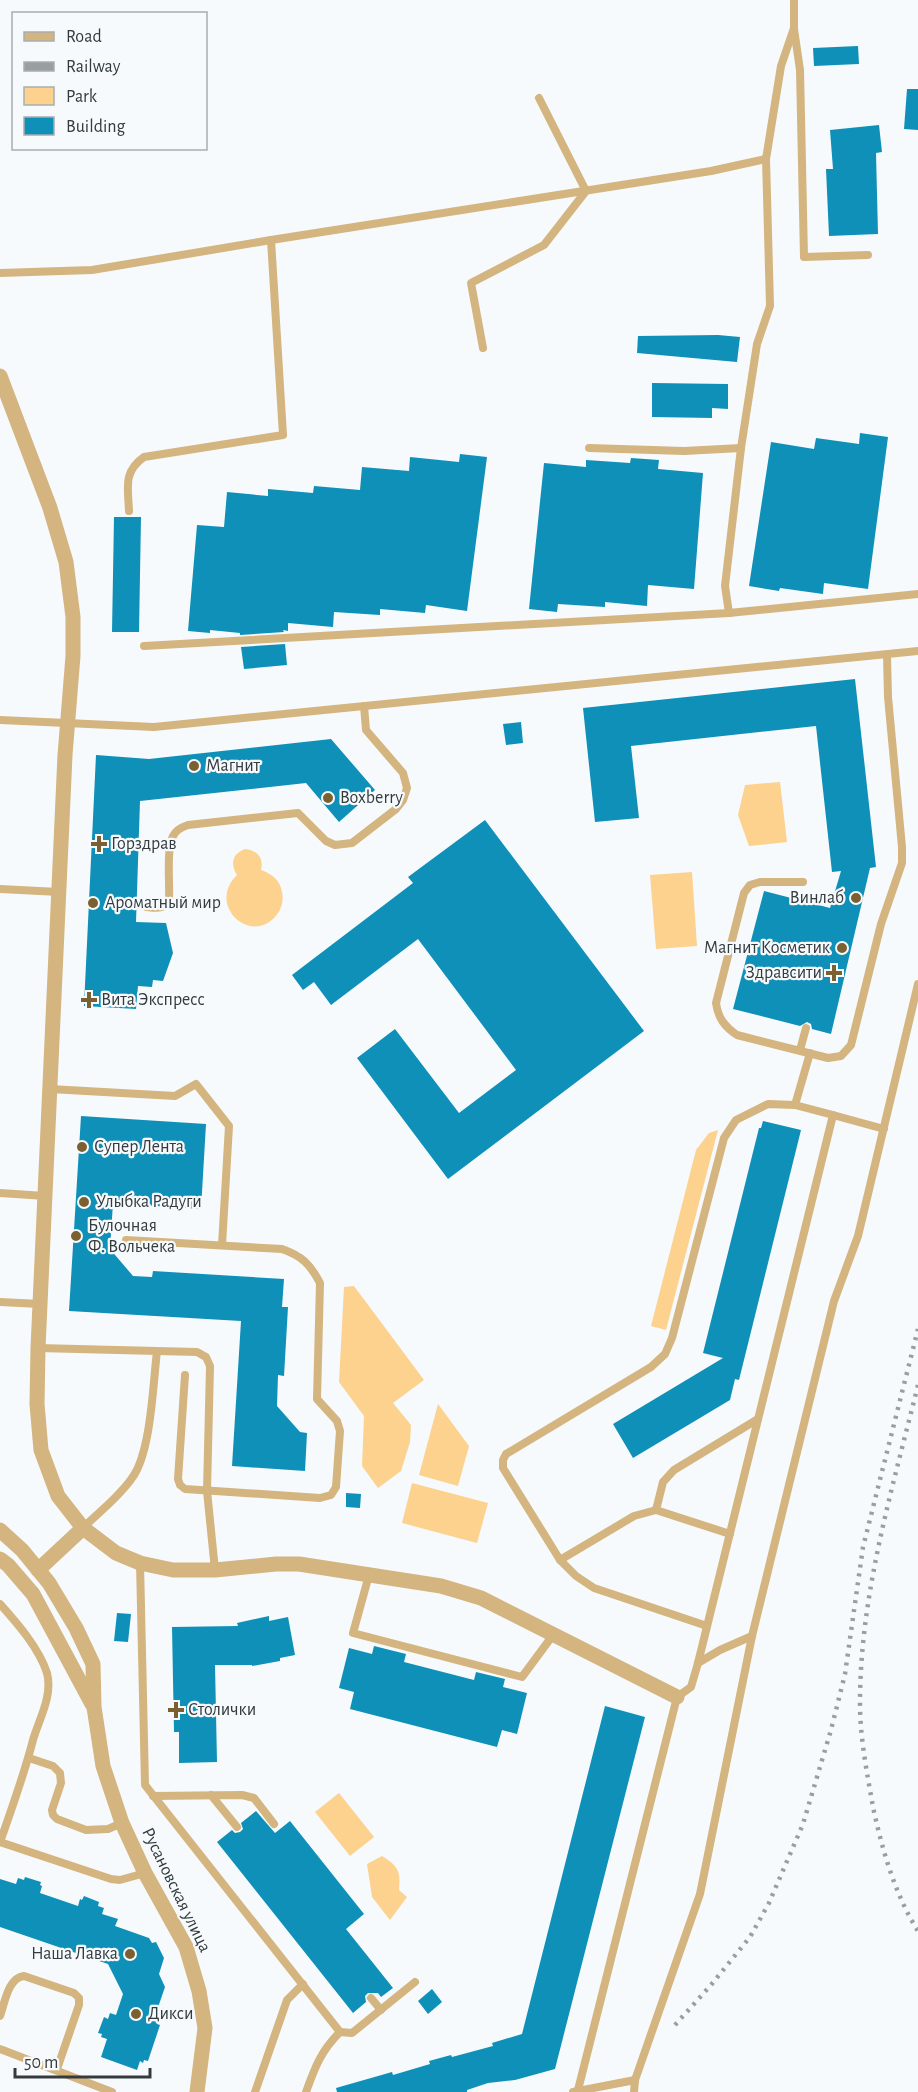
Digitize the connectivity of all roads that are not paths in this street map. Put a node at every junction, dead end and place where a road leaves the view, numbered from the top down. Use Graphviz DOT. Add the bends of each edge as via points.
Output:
graph roads {
  1 [pos="794,0"];
  2 [pos="794,28"];
  3 [pos="539,98"];
  4 [pos="766,159"];
  5 [pos="586,191"];
  6 [pos="271,240"];
  7 [pos="868,255"];
  8 [pos="0,273"];
  9 [pos="483,348"];
  10 [pos="0,376"];
  11 [pos="589,448"];
  12 [pos="741,448"];
  13 [pos="129,511"];
  14 [pos="918,594"];
  15 [pos="729,613"];
  16 [pos="144,646"];
  17 [pos="918,651"];
  18 [pos="887,655"];
  19 [pos="364,706"];
  20 [pos="0,720"];
  21 [pos="68,723"];
  22 [pos="803,882"];
  23 [pos="0,889"];
  24 [pos="59,892"];
  25 [pos="146,908"];
  26 [pos="918,984"];
  27 [pos="806,1028"];
  28 [pos="800,1050"];
  29 [pos="810,1053"];
  30 [pos="50,1089"];
  31 [pos="795,1105"];
  32 [pos="833,1115"];
  33 [pos="884,1129"];
  34 [pos="0,1193"];
  35 [pos="45,1196"];
  36 [pos="126,1240"];
  37 [pos="222,1245"];
  38 [pos="0,1302"];
  39 [pos="39,1304"];
  40 [pos="38,1348"];
  41 [pos="157,1351"];
  42 [pos="185,1375"];
  43 [pos="758,1419"];
  44 [pos="207,1491"];
  45 [pos="656,1510"];
  46 [pos="83,1528"];
  47 [pos="0,1530"];
  48 [pos="730,1534"];
  49 [pos="0,1559"];
  50 [pos="560,1560"];
  51 [pos="140,1563"];
  52 [pos="39,1570"];
  53 [pos="216,1570"];
  54 [pos="369,1575"];
  55 [pos="23,1583"];
  56 [pos="0,1604"];
  57 [pos="707,1626"];
  58 [pos="553,1635"];
  59 [pos="752,1636"];
  60 [pos="698,1663"];
  61 [pos="677,1697"];
  62 [pos="94,1707"];
  63 [pos="29,1758"];
  64 [pos="153,1796"];
  65 [pos="211,1796"];
  66 [pos="122,1824"];
  67 [pos="274,1824"];
  68 [pos="237,1827"];
  69 [pos="145,1873"];
  70 [pos="415,1982"];
  71 [pos="303,1984"];
  72 [pos="371,1998"];
  73 [pos="381,2010"];
  74 [pos="0,2016"];
  75 [pos="340,2032"];
  76 [pos="0,2049"];
  77 [pos="57,2069"];
  78 [pos="635,2080"];
  79 [pos="575,2091"];
  80 [pos="112,2092"];
  81 [pos="197,2092"];
  82 [pos="255,2092"];
  83 [pos="306,2092"];
  84 [pos="634,2092"];
  1 -- 2 [label="lane"];
  2 -- 4 [label="lane" via="781,66"];
  2 -- 7 [label="lane" via="800,70 804,257"];
  3 -- 5 [label="lane"];
  4 -- 5 [label="lane"];
  4 -- 12 [label="lane" via="770,306 757,344"];
  5 -- 6 [label="lane"];
  5 -- 9 [label="lane" via="544,245 471,283"];
  6 -- 8 [label="lane" via="92,270"];
  6 -- 13 [label="lane" via="283,435 144,457 134,464 128,476"];
  10 -- 21 [label="street" via="66,562 73,617"];
  11 -- 12 [label="lane"];
  12 -- 15 [label="lane" via="725,586"];
  14 -- 15 [label="lane"];
  15 -- 16 [label="lane"];
  17 -- 18 [label="lane"];
  18 -- 19 [label="lane"];
  18 -- 29 [label="lane" via="902,863 881,924 851,1045 841,1056 828,1058"];
  19 -- 21 [label="lane" via="154,727"];
  19 -- 25 [label="lane" via="366,730 403,773 407,788 396,809 352,843 335,845 298,813 180,828 171,847 169,900 160,908"];
  20 -- 21 [label="lane"];
  21 -- 24 [label="street"];
  22 -- 28 [label="lane" via="760,882 750,885 744,893 716,1003 717,1015 737,1035"];
  23 -- 24 [label="lane"];
  24 -- 30 [label="street"];
  26 -- 33 [label="lane"];
  27 -- 28 [label="lane"];
  28 -- 29 [label="lane"];
  29 -- 31 [label="lane"];
  30 -- 35 [label="street"];
  30 -- 37 [label="lane" via="175,1096 196,1084 229,1126"];
  31 -- 32 [label="lane"];
  31 -- 50 [label="lane" via="768,1104 736,1120 724,1138 665,1354 651,1367 506,1454 503,1468"];
  32 -- 33 [label="lane"];
  32 -- 43 [label="lane"];
  33 -- 59 [label="lane" via="858,1236 834,1301"];
  34 -- 35 [label="lane"];
  35 -- 39 [label="street"];
  36 -- 37 [label="lane"];
  37 -- 44 [label="lane" via="282,1249 299,1255 311,1266 320,1283 317,1399 337,1421 340,1431 336,1487 331,1496"];
  38 -- 39 [label="lane"];
  39 -- 40 [label="street"];
  40 -- 41 [label="lane"];
  40 -- 46 [label="street" via="41,1450 58,1496"];
  41 -- 44 [label="lane" via="197,1352 206,1357 210,1366"];
  41 -- 46 [label="lane" via="145,1452 134,1476"];
  42 -- 44 [label="lane" via="178,1479 185,1489"];
  43 -- 45 [label="lane" via="674,1470 663,1482"];
  43 -- 48 [label="lane"];
  44 -- 53 [label="lane"];
  45 -- 48 [label="lane"];
  45 -- 50 [label="lane" via="634,1516"];
  46 -- 51 [label="street" via="116,1553"];
  46 -- 52 [label="street"];
  47 -- 52 [label="street, Русановская улица"];
  48 -- 57 [label="lane"];
  49 -- 55 [label="street, Русановская улица"];
  50 -- 57 [label="lane" via="594,1588"];
  51 -- 53 [label="street" via="173,1570"];
  51 -- 64 [label="lane" via="146,1785"];
  52 -- 55 [label="lane"];
  52 -- 62 [label="street, Русановская улица" via="76,1628 93,1664"];
  53 -- 54 [label="street" via="299,1564"];
  54 -- 58 [label="street" via="441,1586 481,1598"];
  54 -- 58 [label="lane" via="353,1633 522,1677"];
  55 -- 62 [label="street, Русановская улица" via="51,1625"];
  56 -- 63 [label="lane" via="26,1634 46,1672 47,1699"];
  57 -- 60 [label="lane"];
  58 -- 61 [label="street"];
  59 -- 60 [label="lane"];
  59 -- 78 [label="lane" via="700,1894"];
  60 -- 61 [label="lane" via="691,1687"];
  61 -- 79 [label="lane"];
  62 -- 66 [label="street, Русановская улица" via="103,1766"];
  63 -- 66 [label="lane" via="53,1766 60,1773 61,1783 52,1810 57,1819 86,1830"];
  63 -- 69 [label="lane" via="0,1842 111,1879"];
  64 -- 65 [label="lane"];
  64 -- 71 [label="lane"];
  65 -- 67 [label="lane" via="254,1798"];
  65 -- 68 [label="lane"];
  66 -- 69 [label="street, Русановская улица"];
  69 -- 81 [label="street, Русановская улица" via="186,1947 199,1991 204,2028"];
  70 -- 73 [label="lane"];
  71 -- 75 [label="lane"];
  71 -- 82 [label="lane" via="287,2000"];
  72 -- 73 [label="lane"];
  73 -- 75 [label="lane" via="352,2033"];
  74 -- 77 [label="lane" via="17,1976 74,1993 79,2005"];
  75 -- 83 [label="lane" via="316,2064"];
  76 -- 77 [label="lane"];
  77 -- 80 [label="lane"];
  78 -- 79 [label="lane"];
  78 -- 84 [label="lane"];
}
